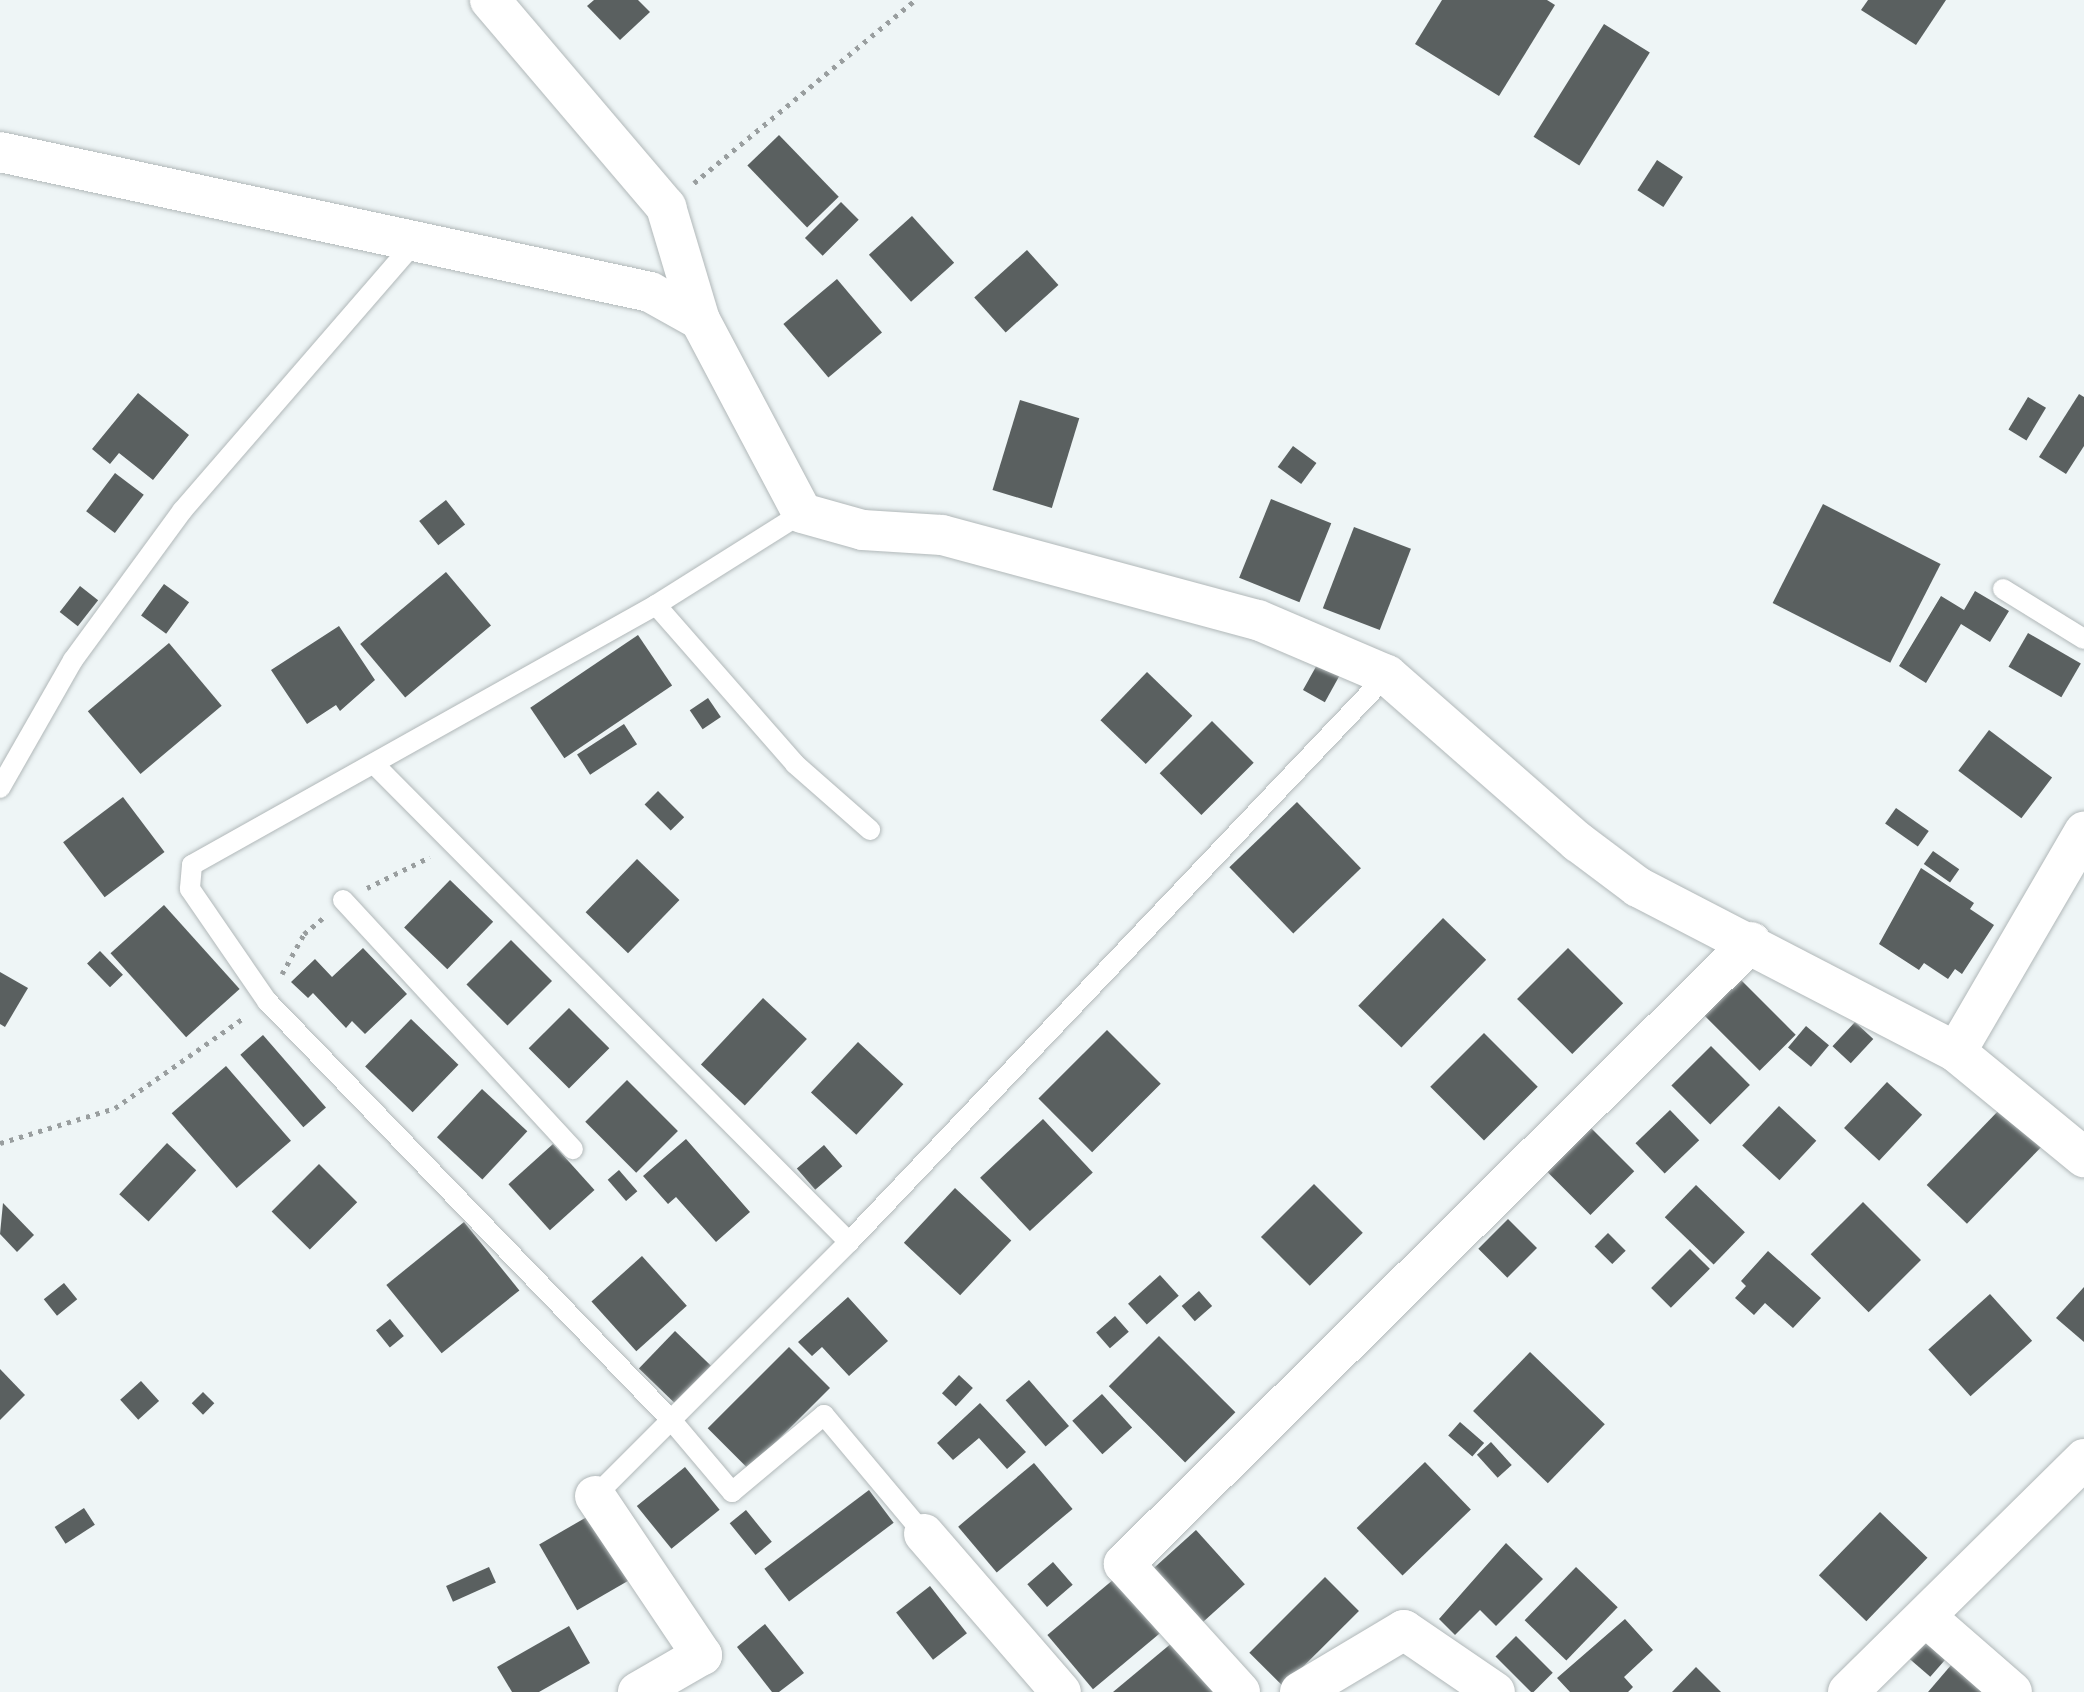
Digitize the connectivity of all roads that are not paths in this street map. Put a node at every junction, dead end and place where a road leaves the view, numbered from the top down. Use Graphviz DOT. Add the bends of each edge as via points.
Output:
graph roads {
  1 [pos="490,0"];
  2 [pos="0,152"];
  3 [pos="415,242"];
  4 [pos="700,320"];
  5 [pos="802,513"];
  6 [pos="2003,589"];
  7 [pos="656,605"];
  8 [pos="2084,639"];
  9 [pos="1387,675"];
  10 [pos="374,764"];
  11 [pos="0,788"];
  12 [pos="870,830"];
  13 [pos="2084,832"];
  14 [pos="343,900"];
  15 [pos="1751,942"];
  16 [pos="1956,1052"];
  17 [pos="573,1149"];
  18 [pos="2084,1157"];
  19 [pos="849,1242"];
  20 [pos="672,1421"];
  21 [pos="2084,1459"];
  22 [pos="595,1496"];
  23 [pos="924,1534"];
  24 [pos="1926,1617"];
  25 [pos="638,1692"];
  26 [pos="1061,1692"];
  27 [pos="1240,1692"];
  28 [pos="1300,1692"];
  29 [pos="1495,1692"];
  30 [pos="1848,1692"];
  31 [pos="2012,1692"];
  1 -- 4 [label="street" via="666,207"];
  2 -- 3 [label="street"];
  3 -- 4 [label="street" via="650,292"];
  3 -- 11 [label="lane" via="182,511 73,660"];
  4 -- 5 [label="street"];
  5 -- 7 [label="lane"];
  5 -- 9 [label="street" via="863,530 942,535 1258,620"];
  6 -- 8 [label="lane"];
  7 -- 10 [label="lane"];
  7 -- 12 [label="lane" via="795,764"];
  9 -- 15 [label="street" via="1578,842 1638,887"];
  9 -- 19 [label="lane"];
  10 -- 19 [label="lane"];
  10 -- 20 [label="lane" via="192,865 190,889 267,1001"];
  13 -- 16 [label="street"];
  14 -- 17 [label="lane"];
  15 -- 16 [label="street"];
  15 -- 27 [label="street" via="1124,1564"];
  16 -- 18 [label="street"];
  19 -- 20 [label="lane"];
  20 -- 22 [label="lane"];
  20 -- 23 [label="lane" via="732,1492 824,1415"];
  21 -- 24 [label="street"];
  22 -- 25 [label="street" via="702,1655"];
  23 -- 26 [label="street"];
  24 -- 30 [label="street"];
  24 -- 31 [label="street"];
  28 -- 29 [label="street" via="1404,1630"];
}
